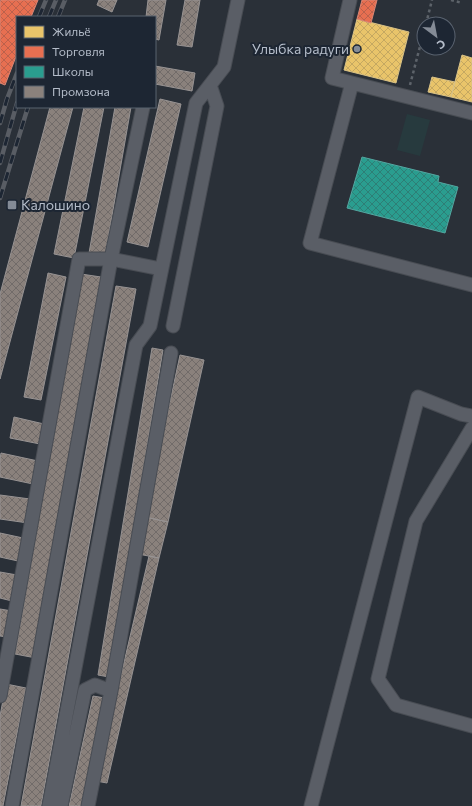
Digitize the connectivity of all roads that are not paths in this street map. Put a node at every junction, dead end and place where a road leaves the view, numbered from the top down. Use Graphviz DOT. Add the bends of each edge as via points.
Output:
graph roads {
  1 [pos="238,0"];
  2 [pos="350,0"];
  3 [pos="352,83"];
  4 [pos="210,85"];
  5 [pos="143,108"];
  6 [pos="472,113"];
  7 [pos="111,259"];
  8 [pos="161,269"];
  9 [pos="472,285"];
  10 [pos="173,326"];
  11 [pos="171,353"];
  12 [pos="472,416"];
  13 [pos="472,428"];
  14 [pos="111,691"];
  15 [pos="0,696"];
  16 [pos="472,726"];
  17 [pos="12,806"];
  18 [pos="49,806"];
  19 [pos="60,806"];
  20 [pos="88,806"];
  21 [pos="311,806"];
  1 -- 4 [label="lane" via="224,67"];
  2 -- 3 [label="lane" via="332,78"];
  3 -- 6 [label="lane"];
  3 -- 9 [label="lane" via="322,208 310,243"];
  4 -- 8 [label="lane" via="196,102"];
  4 -- 10 [label="lane" via="217,106"];
  5 -- 7 [label="lane"];
  7 -- 8 [label="lane"];
  7 -- 15 [label="lane" via="79,259"];
  7 -- 17 [label="lane"];
  8 -- 18 [label="lane" via="150,326 136,345"];
  11 -- 14 [label="lane"];
  12 -- 21 [label="lane" via="418,397"];
  13 -- 16 [label="lane" via="416,521 378,679 396,705"];
  14 -- 19 [label="lane" via="95,685 85,690"];
  14 -- 20 [label="lane"];
}
